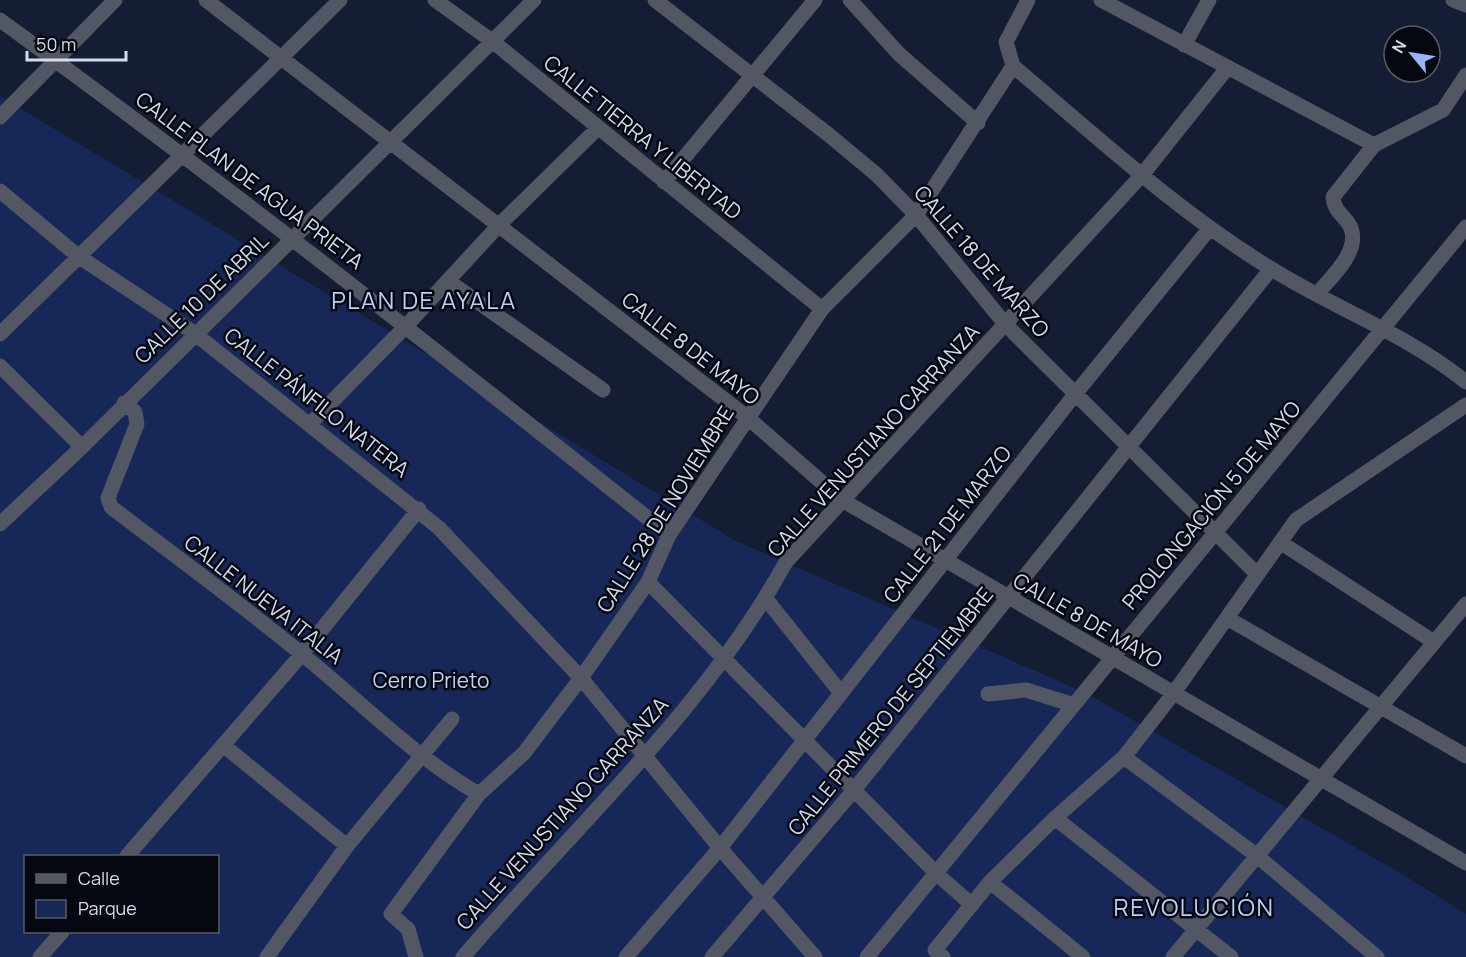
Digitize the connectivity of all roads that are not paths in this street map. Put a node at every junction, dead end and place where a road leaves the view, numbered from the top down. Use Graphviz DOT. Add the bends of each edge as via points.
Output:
graph roads {
  1 [pos="115,0"];
  2 [pos="206,0"];
  3 [pos="340,0"];
  4 [pos="435,0"];
  5 [pos="534,0"];
  6 [pos="656,0"];
  7 [pos="815,0"];
  8 [pos="850,0"];
  9 [pos="1028,0"];
  10 [pos="1101,0"];
  11 [pos="1209,0"];
  12 [pos="1453,0"];
  13 [pos="1466,5"];
  14 [pos="0,20"];
  15 [pos="492,41"];
  16 [pos="1184,45"];
  17 [pos="282,57"];
  18 [pos="56,61"];
  19 [pos="1013,66"];
  20 [pos="1228,67"];
  21 [pos="1466,75"];
  22 [pos="752,76"];
  23 [pos="0,117"];
  24 [pos="978,123"];
  25 [pos="598,128"];
  26 [pos="390,143"];
  27 [pos="1374,145"];
  28 [pos="184,155"];
  29 [pos="1142,175"];
  30 [pos="664,182"];
  31 [pos="0,191"];
  32 [pos="916,215"];
  33 [pos="499,225"];
  34 [pos="1466,226"];
  35 [pos="1210,228"];
  36 [pos="292,238"];
  37 [pos="78,256"];
  38 [pos="1271,269"];
  39 [pos="448,280"];
  40 [pos="1318,293"];
  41 [pos="822,309"];
  42 [pos="1006,325"];
  43 [pos="406,326"];
  44 [pos="1382,331"];
  45 [pos="195,333"];
  46 [pos="0,334"];
  47 [pos="0,366"];
  48 [pos="1466,382"];
  49 [pos="603,390"];
  50 [pos="1076,393"];
  51 [pos="124,403"];
  52 [pos="1466,405"];
  53 [pos="747,417"];
  54 [pos="310,424"];
  55 [pos="82,447"];
  56 [pos="1128,447"];
  57 [pos="842,500"];
  58 [pos="419,509"];
  59 [pos="0,524"];
  60 [pos="1213,533"];
  61 [pos="669,535"];
  62 [pos="1280,542"];
  63 [pos="944,560"];
  64 [pos="1257,574"];
  65 [pos="648,582"];
  66 [pos="766,598"];
  67 [pos="1009,598"];
  68 [pos="1466,604"];
  69 [pos="1227,618"];
  70 [pos="1434,642"];
  71 [pos="302,654"];
  72 [pos="724,658"];
  73 [pos="1111,658"];
  74 [pos="581,678"];
  75 [pos="841,693"];
  76 [pos="988,694"];
  77 [pos="1173,694"];
  78 [pos="1074,705"];
  79 [pos="1382,705"];
  80 [pos="452,719"];
  81 [pos="805,741"];
  82 [pos="223,745"];
  83 [pos="420,755"];
  84 [pos="645,755"];
  85 [pos="1466,756"];
  86 [pos="1124,757"];
  87 [pos="1321,779"];
  88 [pos="854,790"];
  89 [pos="479,794"];
  90 [pos="1055,818"];
  91 [pos="347,846"];
  92 [pos="720,848"];
  93 [pos="128,855"];
  94 [pos="1256,855"];
  95 [pos="1466,863"];
  96 [pos="937,874"];
  97 [pos="990,882"];
  98 [pos="765,898"];
  99 [pos="972,904"];
  100 [pos="1196,929"];
  101 [pos="61,933"];
  102 [pos="939,954"];
  103 [pos="40,957"];
  104 [pos="267,957"];
  105 [pos="416,957"];
  106 [pos="463,957"];
  107 [pos="626,957"];
  108 [pos="712,957"];
  109 [pos="815,957"];
  110 [pos="867,957"];
  111 [pos="1083,957"];
  112 [pos="1173,957"];
  113 [pos="1231,957"];
  114 [pos="1377,957"];
  1 -- 18 [label="street"];
  2 -- 17 [label="street, CALLE 8 DE MAYO"];
  3 -- 17 [label="street"];
  4 -- 15 [label="street, CALLE TIERRA Y LIBERTAD"];
  5 -- 15 [label="street, CALLE 10 DE ABRIL"];
  6 -- 22 [label="street, CALLE 18 DE MARZO"];
  7 -- 22 [label="street"];
  8 -- 24 [label="street" via="899,54"];
  9 -- 19 [label="street" via="1006,42"];
  10 -- 16 [label="street"];
  11 -- 16 [label="street"];
  12 -- 13 [label="street"];
  14 -- 18 [label="street, CALLE PLAN DE AGUA PRIETA"];
  15 -- 25 [label="street, CALLE TIERRA Y LIBERTAD"];
  15 -- 26 [label="street, CALLE 10 DE ABRIL"];
  16 -- 20 [label="street"];
  17 -- 26 [label="street, CALLE 8 DE MAYO"];
  17 -- 28 [label="street"];
  18 -- 23 [label="street"];
  18 -- 28 [label="street, CALLE PLAN DE AGUA PRIETA"];
  19 -- 24 [label="street, CALLE 28 DE NOVIEMBRE"];
  19 -- 29 [label="street"];
  20 -- 27 [label="street"];
  20 -- 29 [label="street, CALLE VENUSTIANO CARRANZA"];
  21 -- 27 [label="street" via="1443,110"];
  22 -- 30 [label="street"];
  22 -- 32 [label="street, CALLE 18 DE MARZO" via="877,175"];
  24 -- 32 [label="street, CALLE 28 DE NOVIEMBRE"];
  25 -- 30 [label="street, CALLE TIERRA Y LIBERTAD"];
  25 -- 33 [label="street"];
  26 -- 33 [label="street, CALLE 8 DE MAYO"];
  26 -- 36 [label="street, CALLE 10 DE ABRIL"];
  27 -- 40 [label="street" via="1333,196 1335,209 1351,228 1353,242 1348,255"];
  28 -- 36 [label="street, CALLE PLAN DE AGUA PRIETA"];
  28 -- 37 [label="street"];
  29 -- 35 [label="street"];
  29 -- 42 [label="street, CALLE VENUSTIANO CARRANZA"];
  30 -- 41 [label="street, CALLE TIERRA Y LIBERTAD"];
  31 -- 37 [label="street, CALLE PÁNFILO NATERA"];
  32 -- 41 [label="street, CALLE 28 DE NOVIEMBRE"];
  32 -- 42 [label="street, CALLE 18 DE MARZO"];
  33 -- 39 [label="street"];
  33 -- 53 [label="street, CALLE 8 DE MAYO"];
  34 -- 44 [label="street, PROLONGACIÓN 5 DE MAYO"];
  35 -- 38 [label="street"];
  35 -- 50 [label="street, CALLE 21 DE MARZO"];
  36 -- 43 [label="street, CALLE PLAN DE AGUA PRIETA"];
  36 -- 45 [label="street, CALLE 10 DE ABRIL"];
  37 -- 45 [label="street, CALLE PÁNFILO NATERA"];
  37 -- 46 [label="street"];
  38 -- 40 [label="street"];
  38 -- 56 [label="street, CALLE PRIMERO DE SEPTIEMBRE"];
  39 -- 43 [label="street"];
  39 -- 49 [label="street"];
  40 -- 44 [label="street"];
  41 -- 53 [label="street, CALLE 28 DE NOVIEMBRE"];
  42 -- 50 [label="street, CALLE 18 DE MARZO"];
  42 -- 57 [label="street, CALLE VENUSTIANO CARRANZA"];
  43 -- 54 [label="street"];
  43 -- 61 [label="street, CALLE PLAN DE AGUA PRIETA"];
  44 -- 48 [label="street"];
  44 -- 60 [label="street, PROLONGACIÓN 5 DE MAYO"];
  45 -- 51 [label="street, CALLE 10 DE ABRIL"];
  45 -- 54 [label="street, CALLE PÁNFILO NATERA"];
  47 -- 55 [label="street"];
  50 -- 56 [label="street, CALLE 18 DE MARZO"];
  50 -- 63 [label="street, CALLE 21 DE MARZO"];
  51 -- 55 [label="street, CALLE 10 DE ABRIL"];
  51 -- 71 [label="street, CALLE NUEVA ITALIA" via="135,412 137,424 109,503"];
  52 -- 62 [label="street" via="1296,520"];
  53 -- 57 [label="street, CALLE 8 DE MAYO"];
  53 -- 61 [label="street, CALLE 28 DE NOVIEMBRE"];
  54 -- 58 [label="street, CALLE PÁNFILO NATERA"];
  55 -- 59 [label="street, CALLE 10 DE ABRIL"];
  56 -- 60 [label="street, CALLE 18 DE MARZO"];
  56 -- 67 [label="street, CALLE PRIMERO DE SEPTIEMBRE"];
  57 -- 63 [label="street, CALLE 8 DE MAYO"];
  57 -- 66 [label="street, CALLE VENUSTIANO CARRANZA" via="786,561"];
  58 -- 71 [label="street"];
  58 -- 74 [label="street, CALLE PÁNFILO NATERA"];
  60 -- 64 [label="street, CALLE 18 DE MARZO"];
  60 -- 73 [label="street, PROLONGACIÓN 5 DE MAYO"];
  61 -- 65 [label="street, CALLE 28 DE NOVIEMBRE"];
  62 -- 64 [label="street"];
  62 -- 70 [label="street"];
  63 -- 67 [label="street, CALLE 8 DE MAYO"];
  63 -- 75 [label="street, CALLE 21 DE MARZO"];
  64 -- 69 [label="street"];
  65 -- 72 [label="street"];
  65 -- 74 [label="street, CALLE 28 DE NOVIEMBRE"];
  66 -- 72 [label="street, CALLE VENUSTIANO CARRANZA"];
  66 -- 75 [label="street"];
  67 -- 73 [label="street, CALLE 8 DE MAYO"];
  67 -- 88 [label="street, CALLE PRIMERO DE SEPTIEMBRE"];
  68 -- 70 [label="street"];
  69 -- 77 [label="street"];
  69 -- 79 [label="street"];
  70 -- 79 [label="street"];
  71 -- 82 [label="street"];
  71 -- 83 [label="street, CALLE NUEVA ITALIA"];
  72 -- 81 [label="street"];
  72 -- 84 [label="street, CALLE VENUSTIANO CARRANZA"];
  73 -- 77 [label="street, CALLE 8 DE MAYO"];
  73 -- 78 [label="street, PROLONGACIÓN 5 DE MAYO"];
  74 -- 84 [label="street, CALLE PÁNFILO NATERA"];
  74 -- 89 [label="street, CALLE 28 DE NOVIEMBRE" via="524,753"];
  75 -- 81 [label="street, CALLE 21 DE MARZO"];
  76 -- 78 [label="street" via="1026,690"];
  77 -- 86 [label="street"];
  77 -- 87 [label="street, CALLE 8 DE MAYO"];
  78 -- 96 [label="street, PROLONGACIÓN 5 DE MAYO"];
  79 -- 85 [label="street"];
  79 -- 87 [label="street"];
  80 -- 83 [label="street"];
  81 -- 88 [label="street"];
  81 -- 92 [label="street, CALLE 21 DE MARZO"];
  82 -- 91 [label="street"];
  82 -- 93 [label="street"];
  83 -- 89 [label="street, CALLE NUEVA ITALIA"];
  83 -- 91 [label="street"];
  84 -- 92 [label="street, CALLE PÁNFILO NATERA"];
  84 -- 106 [label="street, CALLE VENUSTIANO CARRANZA"];
  86 -- 90 [label="street"];
  86 -- 94 [label="street"];
  87 -- 94 [label="street"];
  87 -- 95 [label="street, CALLE 8 DE MAYO"];
  88 -- 96 [label="street"];
  88 -- 98 [label="street, CALLE PRIMERO DE SEPTIEMBRE"];
  89 -- 105 [label="street, CALLE 28 DE NOVIEMBRE" via="391,914 408,929"];
  90 -- 97 [label="street"];
  90 -- 100 [label="street"];
  91 -- 104 [label="street"];
  92 -- 98 [label="street, CALLE PÁNFILO NATERA"];
  92 -- 107 [label="street, CALLE 21 DE MARZO"];
  94 -- 100 [label="street"];
  94 -- 114 [label="street"];
  96 -- 99 [label="street"];
  96 -- 110 [label="street, PROLONGACIÓN 5 DE MAYO"];
  97 -- 99 [label="street"];
  97 -- 111 [label="street"];
  98 -- 108 [label="street, CALLE PRIMERO DE SEPTIEMBRE"];
  98 -- 109 [label="street, CALLE PÁNFILO NATERA"];
  99 -- 102 [label="street"];
  100 -- 112 [label="street"];
  100 -- 113 [label="street"];
  101 -- 103 [label="street"];
}
